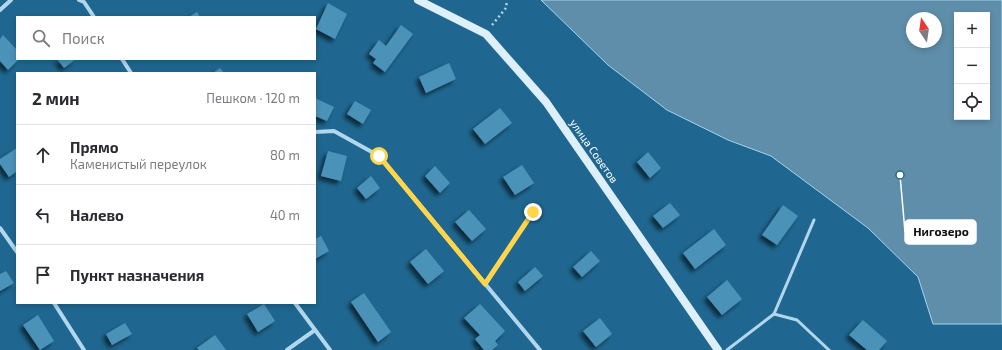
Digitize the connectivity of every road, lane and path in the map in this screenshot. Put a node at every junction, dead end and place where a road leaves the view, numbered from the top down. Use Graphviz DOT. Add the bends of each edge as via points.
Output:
graph roads {
  1 [pos="10,0"];
  2 [pos="79,0"];
  3 [pos="418,0"];
  4 [pos="507,0"];
  5 [pos="0,10"];
  6 [pos="93,16"];
  7 [pos="486,34"];
  8 [pos="123,60"];
  9 [pos="130,72"];
  10 [pos="316,132"];
  11 [pos="533,212"];
  12 [pos="814,220"];
  13 [pos="0,228"];
  14 [pos="16,251"];
  15 [pos="485,284"];
  16 [pos="55,304"];
  17 [pos="296,304"];
  18 [pos="774,314"];
  19 [pos="315,330"];
  20 [pos="84,350"];
  21 [pos="287,350"];
  22 [pos="330,350"];
  23 [pos="540,350"];
  24 [pos="718,350"];
  25 [pos="727,350"];
  26 [pos="829,350"];
  1 -- 5 [label="street"];
  2 -- 6 [label="street" via="84,2"];
  3 -- 7 [label="main road, улица Советов"];
  4 -- 7 [label="path" via="506,8"];
  7 -- 24 [label="main road, улица Советов" via="546,102"];
  8 -- 9 [label="street"];
  10 -- 15 [label="street" via="334,132 379,156"];
  11 -- 15 [label="lane"];
  12 -- 18 [label="lane"];
  13 -- 14 [label="street"];
  15 -- 23 [label="street"];
  16 -- 20 [label="street"];
  17 -- 19 [label="street"];
  18 -- 25 [label="lane"];
  18 -- 26 [label="lane" via="797,320"];
  19 -- 21 [label="street"];
  19 -- 22 [label="street"];
}
